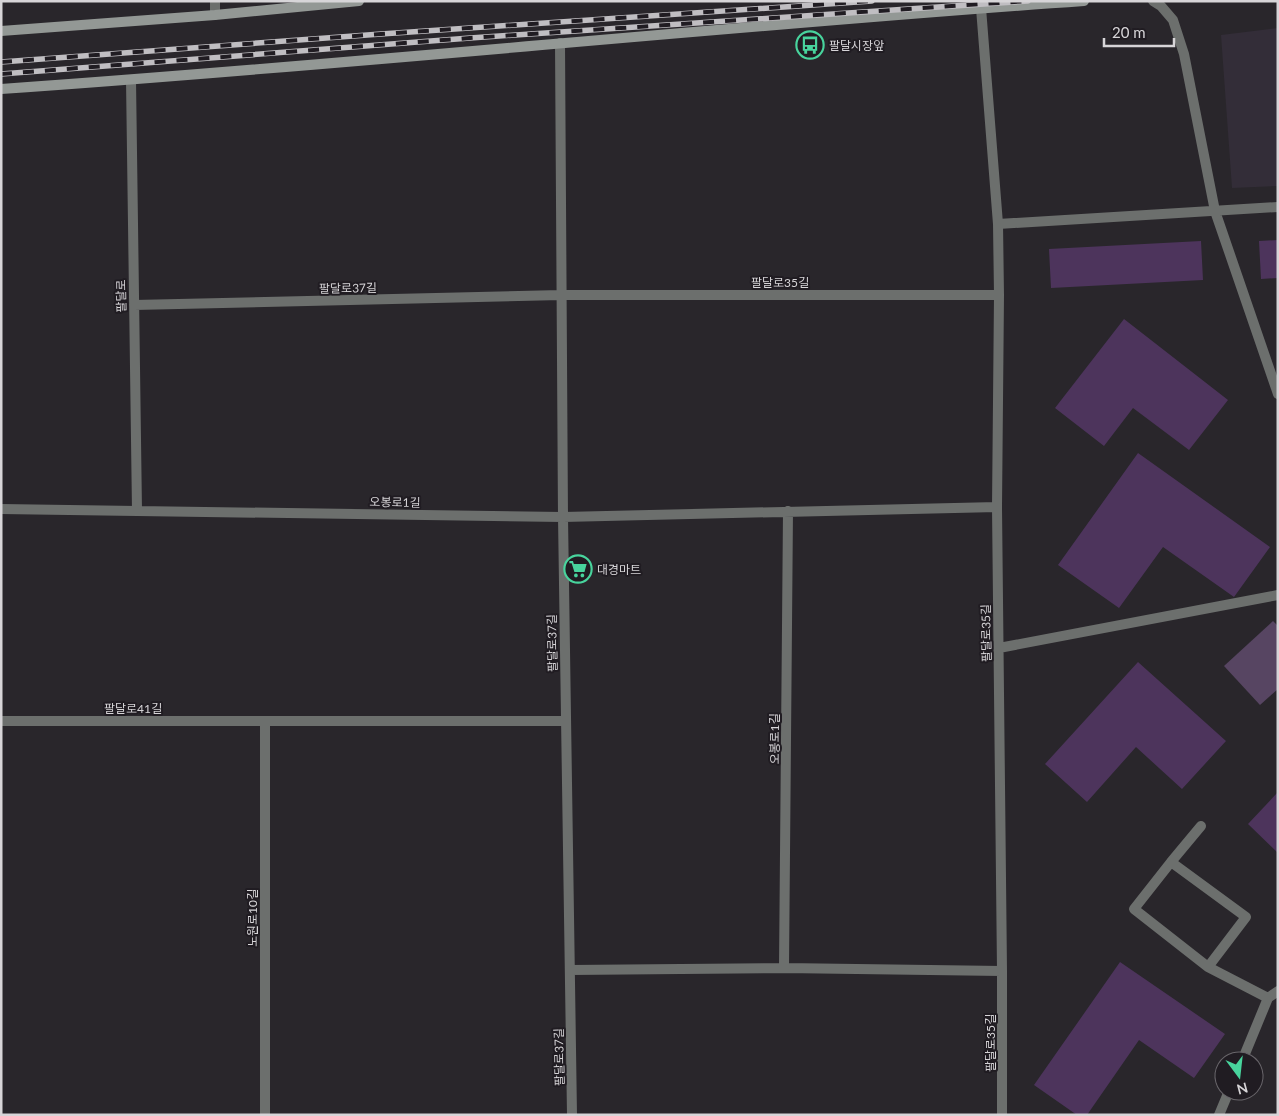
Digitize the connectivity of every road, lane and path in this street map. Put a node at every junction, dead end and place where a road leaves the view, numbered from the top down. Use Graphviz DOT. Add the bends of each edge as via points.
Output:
graph roads {
  1 [pos="215,1"];
  2 [pos="359,1"];
  3 [pos="1084,1"];
  4 [pos="1153,1"];
  5 [pos="981,8"];
  6 [pos="215,15"];
  7 [pos="1,31"];
  8 [pos="560,44"];
  9 [pos="130,80"];
  10 [pos="1,89"];
  11 [pos="1278,207"];
  12 [pos="1215,211"];
  13 [pos="998,224"];
  14 [pos="562,295"];
  15 [pos="999,295"];
  16 [pos="134,305"];
  17 [pos="1278,394"];
  18 [pos="997,506"];
  19 [pos="1,509"];
  20 [pos="138,511"];
  21 [pos="788,511"];
  22 [pos="562,517"];
  23 [pos="1278,596"];
  24 [pos="998,648"];
  25 [pos="1,721"];
  26 [pos="264,721"];
  27 [pos="566,721"];
  28 [pos="1201,826"];
  29 [pos="1171,862"];
  30 [pos="1208,967"];
  31 [pos="784,968"];
  32 [pos="570,970"];
  33 [pos="1002,971"];
  34 [pos="1278,991"];
  35 [pos="1268,998"];
  36 [pos="1246,1051"];
  37 [pos="1225,1101"];
  38 [pos="265,1115"];
  39 [pos="572,1115"];
  40 [pos="1002,1115"];
  41 [pos="1219,1115"];
  1 -- 6 [label="street"];
  2 -- 6 [label="main road"];
  3 -- 5 [label="main road"];
  4 -- 12 [label="street" via="1173,20 1184,54"];
  5 -- 8 [label="main road"];
  5 -- 13 [label="street, 팔달로35길"];
  6 -- 7 [label="main road"];
  8 -- 9 [label="main road"];
  8 -- 14 [label="street, 팔달로37길"];
  9 -- 10 [label="main road"];
  9 -- 16 [label="street, 팔달로"];
  11 -- 12 [label="street"];
  12 -- 13 [label="street"];
  12 -- 17 [label="street"];
  13 -- 15 [label="street, 팔달로35길"];
  14 -- 15 [label="street, 팔달로35길"];
  14 -- 16 [label="street, 팔달로37길"];
  14 -- 22 [label="street, 팔달로37길"];
  15 -- 18 [label="street, 팔달로35길"];
  16 -- 20 [label="street, 팔달로"];
  18 -- 21 [label="street, 오봉로1길"];
  18 -- 24 [label="street, 팔달로35길"];
  19 -- 20 [label="street, 오봉로1길"];
  20 -- 22 [label="street, 오봉로1길"];
  21 -- 22 [label="street, 오봉로1길"];
  21 -- 31 [label="street, 오봉로1길"];
  22 -- 27 [label="street, 팔달로37길"];
  23 -- 24 [label="street"];
  24 -- 33 [label="street, 팔달로35길"];
  25 -- 26 [label="street, 팔달로41길"];
  26 -- 27 [label="street"];
  26 -- 38 [label="street, 노원로10길"];
  27 -- 32 [label="street, 팔달로37길"];
  28 -- 29 [label="street"];
  29 -- 30 [label="street" via="1134,909"];
  29 -- 30 [label="street" via="1246,917"];
  30 -- 35 [label="street"];
  31 -- 32 [label="street"];
  31 -- 33 [label="street"];
  32 -- 39 [label="street, 팔달로37길"];
  33 -- 40 [label="street, 팔달로35길"];
  34 -- 35 [label="street"];
  35 -- 36 [label="street"];
  37 -- 41 [label="street"];
}
